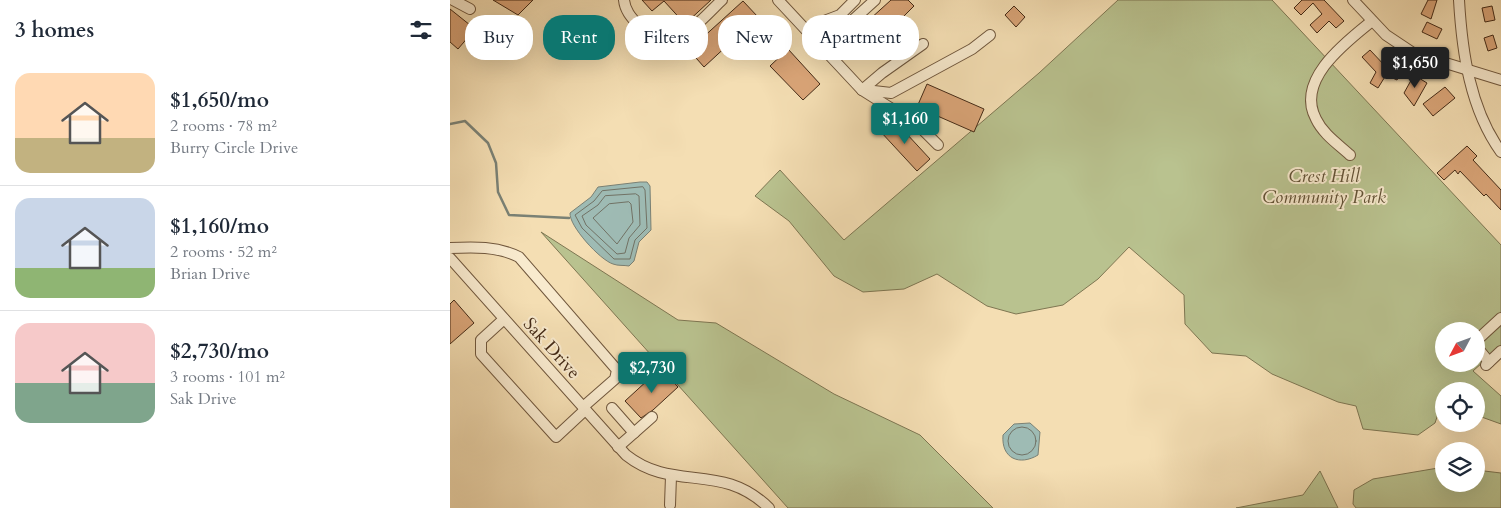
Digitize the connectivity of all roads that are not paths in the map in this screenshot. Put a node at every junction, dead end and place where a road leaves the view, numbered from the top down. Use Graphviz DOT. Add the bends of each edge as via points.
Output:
graph roads {
  1 [pos="453,0"];
  2 [pos="624,0"];
  3 [pos="722,0"];
  4 [pos="778,0"];
  5 [pos="855,0"];
  6 [pos="875,0"];
  7 [pos="1353,0"];
  8 [pos="1459,0"];
  9 [pos="470,9"];
  10 [pos="840,15"];
  11 [pos="858,15"];
  12 [pos="1372,21"];
  13 [pos="802,26"];
  14 [pos="990,35"];
  15 [pos="923,44"];
  16 [pos="833,60"];
  17 [pos="1467,71"];
  18 [pos="1501,80"];
  19 [pos="862,90"];
  20 [pos="938,144"];
  21 [pos="1501,152"];
  22 [pos="1350,155"];
  23 [pos="450,248"];
  24 [pos="450,258"];
  25 [pos="1501,318"];
  26 [pos="504,319"];
  27 [pos="1485,333"];
  28 [pos="1492,359"];
  29 [pos="1501,367"];
  30 [pos="584,408"];
  31 [pos="612,408"];
  32 [pos="652,417"];
  33 [pos="634,433"];
  34 [pos="618,447"];
  35 [pos="672,476"];
  36 [pos="670,505"];
  37 [pos="769,508"];
  1 -- 9 [label="street"];
  2 -- 3 [label="street" via="628,15 647,35 673,39 686,34"];
  4 -- 13 [label="street"];
  5 -- 10 [label="street"];
  6 -- 11 [label="street"];
  7 -- 12 [label="street"];
  8 -- 17 [label="street"];
  12 -- 17 [label="street" via="1413,53"];
  12 -- 22 [label="street" via="1328,59 1318,75 1312,96 1315,118"];
  14 -- 19 [label="street" via="972,49 891,93"];
  15 -- 19 [label="street"];
  16 -- 19 [label="street"];
  17 -- 18 [label="street"];
  17 -- 21 [label="street" via="1480,112"];
  19 -- 20 [label="street" via="919,126"];
  23 -- 30 [label="street" via="504,250 519,257 616,370 615,379"];
  24 -- 26 [label="street, Sak Drive"];
  25 -- 27 [label="street"];
  26 -- 30 [label="street, Sak Drive"];
  26 -- 30 [label="street" via="481,340 481,354 556,437"];
  28 -- 29 [label="street"];
  30 -- 34 [label="street, Sak Drive"];
  31 -- 33 [label="street"];
  32 -- 33 [label="street"];
  33 -- 34 [label="street"];
  34 -- 35 [label="street, Sak Drive" via="641,467"];
  35 -- 36 [label="street"];
  35 -- 37 [label="street, Sak Drive" via="714,479 736,485"];
}
